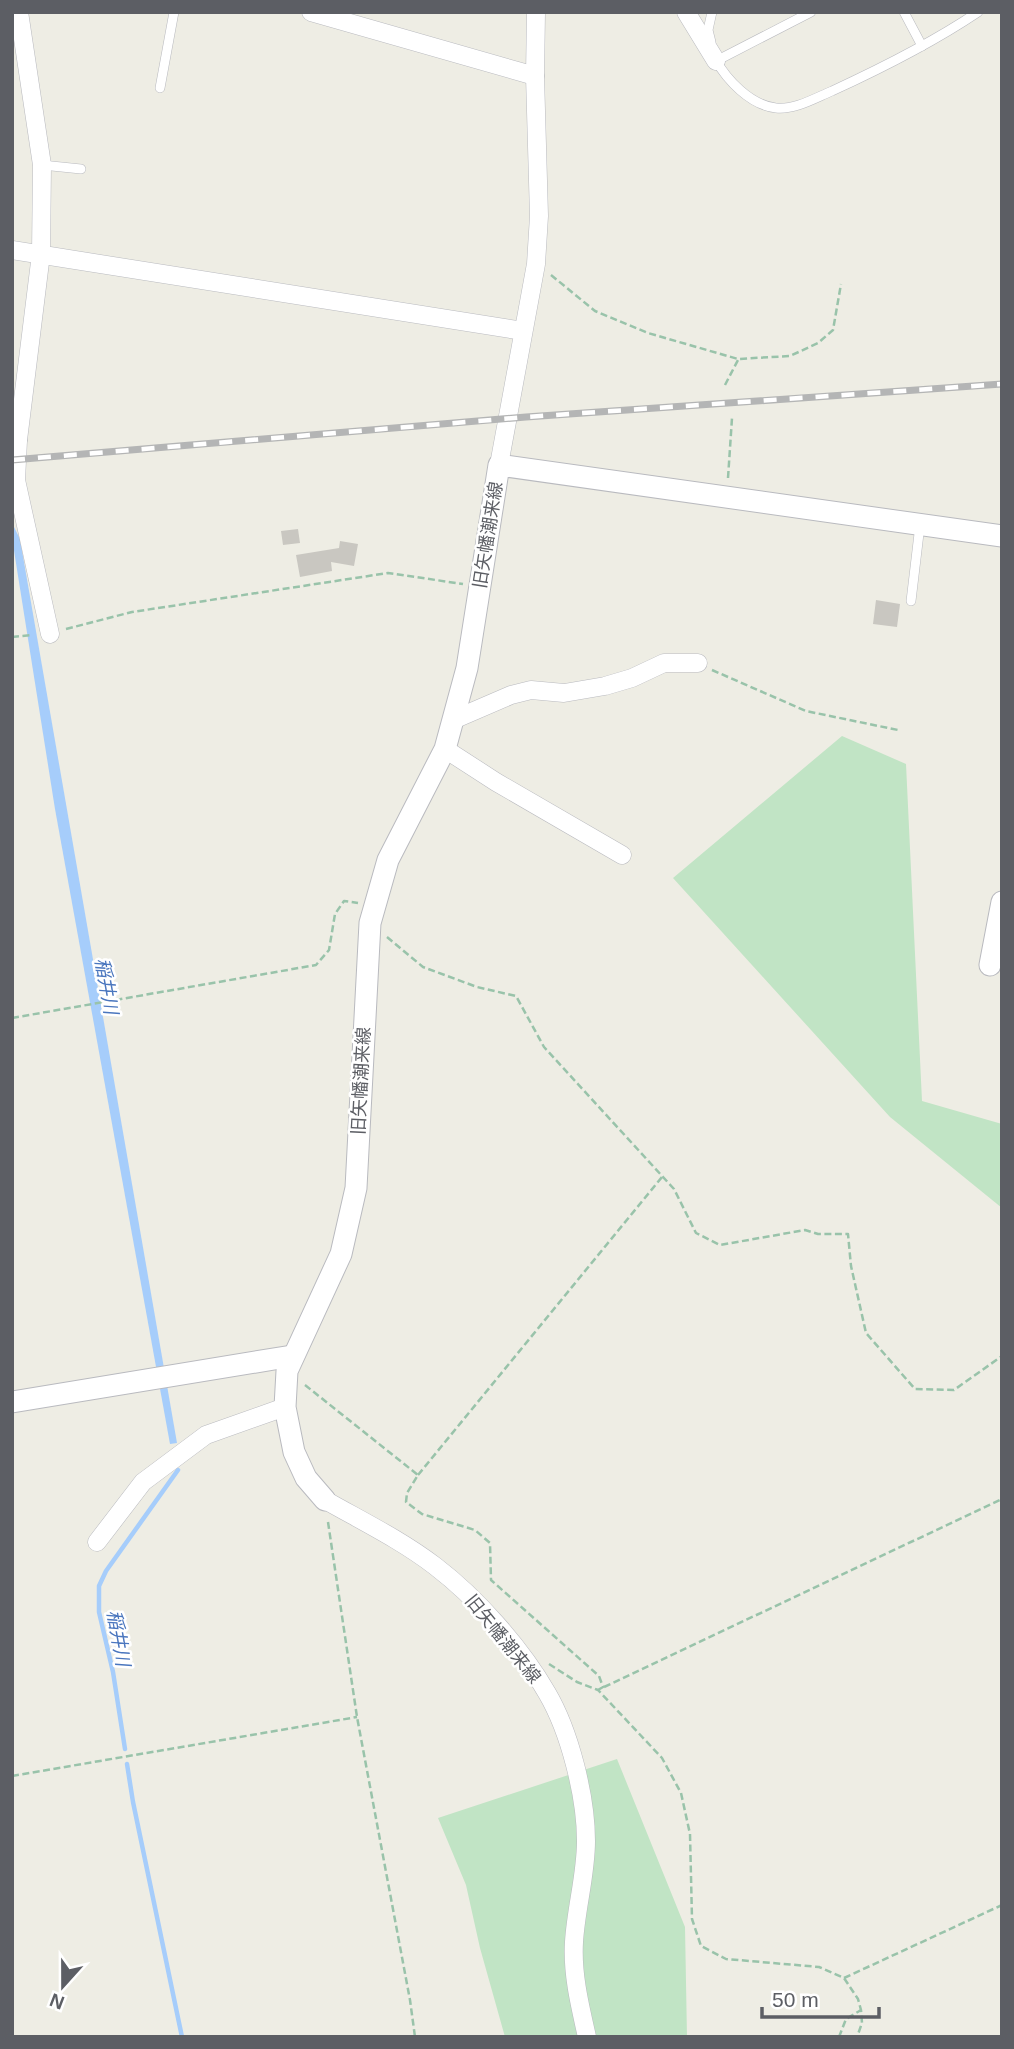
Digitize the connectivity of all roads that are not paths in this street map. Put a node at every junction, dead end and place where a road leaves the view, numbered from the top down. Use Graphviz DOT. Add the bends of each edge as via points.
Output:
graph roads {
  1 [pos="19,12"];
  2 [pos="174,12"];
  3 [pos="311,12"];
  4 [pos="537,12"];
  5 [pos="686,12"];
  6 [pos="712,12"];
  7 [pos="811,12"];
  8 [pos="904,12"];
  9 [pos="978,12"];
  10 [pos="922,46"];
  11 [pos="716,61"];
  12 [pos="535,76"];
  13 [pos="160,88"];
  14 [pos="42,165"];
  15 [pos="81,169"];
  16 [pos="12,250"];
  17 [pos="41,254"];
  18 [pos="523,331"];
  19 [pos="15,440"];
  20 [pos="499,465"];
  21 [pos="921,523"];
  22 [pos="1002,536"];
  23 [pos="911,601"];
  24 [pos="45,634"];
  25 [pos="698,663"];
  26 [pos="453,720"];
  27 [pos="445,749"];
  28 [pos="622,855"];
  29 [pos="1002,902"];
  30 [pos="990,965"];
  31 [pos="289,1364"];
  32 [pos="12,1402"];
  33 [pos="285,1407"];
  34 [pos="325,1500"];
  35 [pos="97,1542"];
  36 [pos="587,2037"];
  1 -- 14 [label="street"];
  2 -- 13 [label="lane"];
  3 -- 12 [label="street"];
  4 -- 12 [label="street, 旧矢幡潮来線"];
  5 -- 11 [label="street"];
  6 -- 11 [label="lane" via="708,30"];
  7 -- 11 [label="lane"];
  8 -- 10 [label="lane"];
  9 -- 10 [label="lane"];
  10 -- 11 [label="lane" via="801,104 776,108 739,90"];
  12 -- 18 [label="street, 旧矢幡潮来線" via="540,216"];
  14 -- 15 [label="lane"];
  14 -- 17 [label="street"];
  16 -- 17 [label="street"];
  17 -- 18 [label="street"];
  17 -- 19 [label="street"];
  18 -- 20 [label="street, 旧矢幡潮来線"];
  19 -- 24 [label="street" via="16,480"];
  20 -- 21 [label="street"];
  20 -- 26 [label="street, 旧矢幡潮来線" via="467,668"];
  21 -- 22 [label="street"];
  21 -- 23 [label="lane"];
  25 -- 26 [label="street" via="664,663 632,678 564,693 531,690"];
  26 -- 27 [label="street, 旧矢幡潮来線"];
  27 -- 28 [label="street"];
  27 -- 31 [label="street, 旧矢幡潮来線" via="388,860 372,914 356,1188 341,1254"];
  29 -- 30 [label="street"];
  31 -- 32 [label="street"];
  31 -- 33 [label="street, 旧矢幡潮来線"];
  33 -- 34 [label="street, 旧矢幡潮来線" via="294,1452 306,1478"];
  33 -- 35 [label="street" via="206,1435 143,1482"];
  34 -- 36 [label="street, 旧矢幡潮来線" via="434,1565 512,1644 548,1694 569,1745 584,1801 586,1843 574,1943 575,1981"];
}
